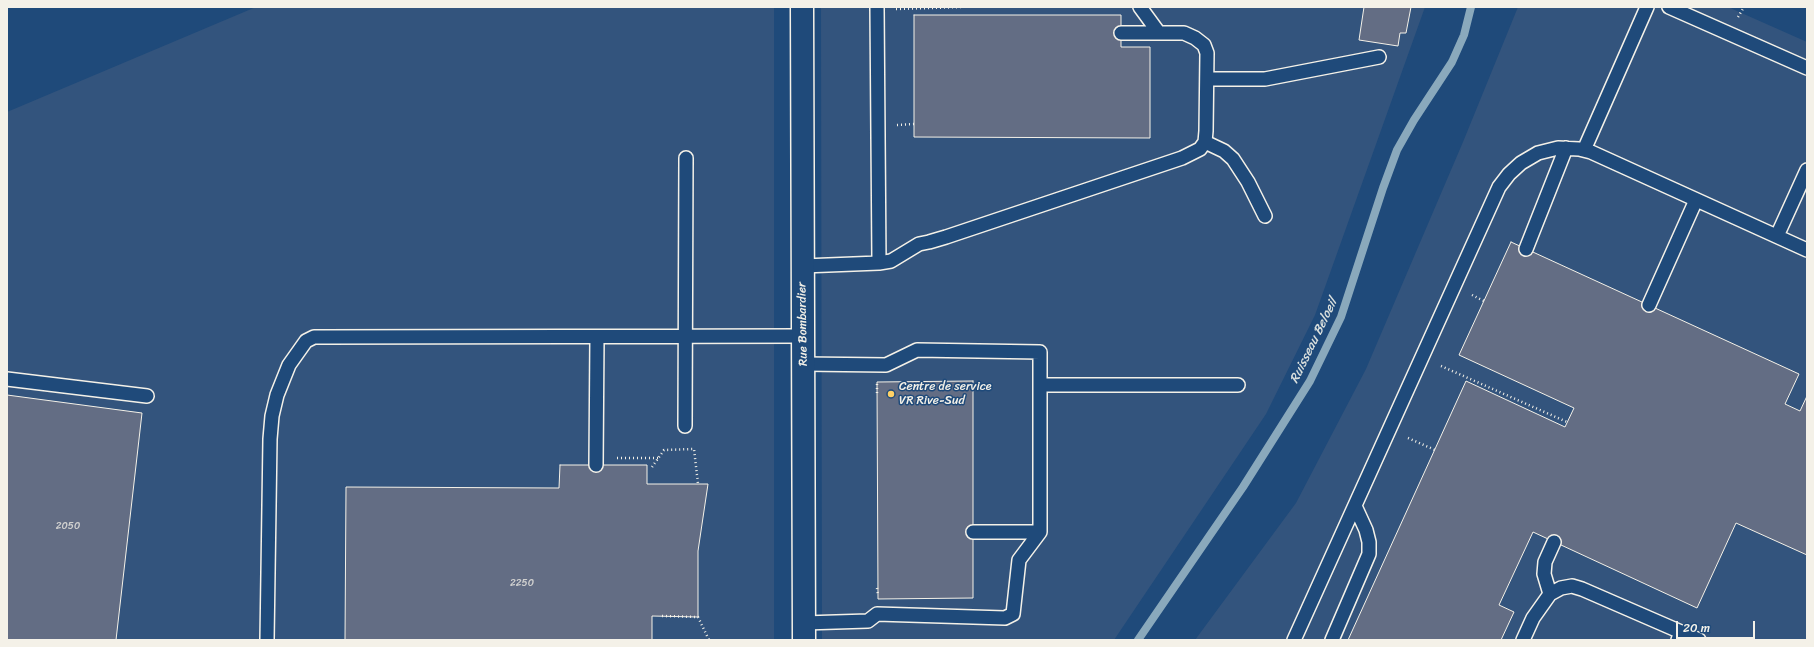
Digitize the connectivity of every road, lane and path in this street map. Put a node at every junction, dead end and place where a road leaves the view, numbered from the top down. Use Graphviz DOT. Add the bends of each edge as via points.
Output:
graph roads {
  1 [pos="802,7"];
  2 [pos="877,7"];
  3 [pos="964,7"];
  4 [pos="1140,7"];
  5 [pos="1647,7"];
  6 [pos="1669,7"];
  7 [pos="1744,7"];
  8 [pos="901,9"];
  9 [pos="1736,21"];
  10 [pos="1121,33"];
  11 [pos="1159,33"];
  12 [pos="1379,57"];
  13 [pos="1807,68"];
  14 [pos="1207,79"];
  15 [pos="914,124"];
  16 [pos="901,125"];
  17 [pos="1205,142"];
  18 [pos="1566,148"];
  19 [pos="1584,150"];
  20 [pos="686,158"];
  21 [pos="1807,170"];
  22 [pos="1696,200"];
  23 [pos="1265,216"];
  24 [pos="1778,236"];
  25 [pos="1526,249"];
  26 [pos="1807,250"];
  27 [pos="879,263"];
  28 [pos="803,266"];
  29 [pos="1466,292"];
  30 [pos="1484,301"];
  31 [pos="1649,305"];
  32 [pos="803,336"];
  33 [pos="597,337"];
  34 [pos="686,337"];
  35 [pos="804,364"];
  36 [pos="1435,364"];
  37 [pos="7,379"];
  38 [pos="1040,385"];
  39 [pos="1238,385"];
  40 [pos="147,396"];
  41 [pos="1567,422"];
  42 [pos="685,426"];
  43 [pos="1402,435"];
  44 [pos="1435,450"];
  45 [pos="628,458"];
  46 [pos="658,458"];
  47 [pos="596,465"];
  48 [pos="652,467"];
  49 [pos="698,484"];
  50 [pos="1355,506"];
  51 [pos="973,532"];
  52 [pos="1040,532"];
  53 [pos="1554,542"];
  54 [pos="1550,594"];
  55 [pos="662,616"];
  56 [pos="804,631"];
  57 [pos="1680,636"];
  58 [pos="267,640"];
  59 [pos="709,640"];
  60 [pos="1294,640"];
  61 [pos="1332,640"];
  62 [pos="1523,640"];
  63 [pos="1698,640"];
  1 -- 28 [label="street, Rue Bombardier"];
  2 -- 27 [label="lane"];
  3 -- 8 [label="path"];
  4 -- 11 [label="lane"];
  5 -- 19 [label="lane"];
  6 -- 13 [label="lane"];
  7 -- 9 [label="path"];
  10 -- 11 [label="lane"];
  11 -- 14 [label="lane" via="1184,33 1204,45 1207,53"];
  12 -- 14 [label="lane" via="1265,79"];
  14 -- 17 [label="lane"];
  15 -- 16 [label="path"];
  17 -- 23 [label="lane" via="1224,151 1233,159"];
  17 -- 27 [label="lane" via="1194,153 940,239 918,244 891,261"];
  18 -- 19 [label="lane"];
  18 -- 25 [label="lane"];
  18 -- 50 [label="lane" via="1538,153 1508,174 1499,187"];
  19 -- 22 [label="lane"];
  20 -- 34 [label="lane"];
  21 -- 24 [label="lane"];
  22 -- 24 [label="lane"];
  22 -- 31 [label="lane"];
  24 -- 26 [label="lane"];
  27 -- 28 [label="lane"];
  28 -- 32 [label="street, Rue Bombardier"];
  29 -- 30 [label="path"];
  32 -- 34 [label="lane"];
  32 -- 35 [label="street, Rue Bombardier"];
  33 -- 34 [label="lane"];
  33 -- 47 [label="lane"];
  33 -- 58 [label="lane" via="314,337 306,342 289,365 272,416"];
  34 -- 42 [label="lane"];
  35 -- 38 [label="lane" via="886,365 916,350 1040,352"];
  35 -- 56 [label="street, Rue Bombardier"];
  36 -- 41 [label="path"];
  37 -- 40 [label="lane"];
  38 -- 39 [label="lane"];
  38 -- 52 [label="lane"];
  43 -- 44 [label="path"];
  45 -- 46 [label="path"];
  46 -- 48 [label="path"];
  46 -- 49 [label="path" via="664,450 694,449"];
  50 -- 60 [label="lane"];
  50 -- 61 [label="lane" via="1366,530 1369,554"];
  51 -- 52 [label="lane"];
  52 -- 56 [label="lane" via="1019,560 1013,614 1005,618 877,614 868,621"];
  53 -- 54 [label="lane" via="1545,562 1544,574"];
  54 -- 57 [label="lane" via="1572,586 1582,589"];
  54 -- 62 [label="lane" via="1533,618"];
  55 -- 59 [label="path" via="698,617"];
  57 -- 63 [label="lane"];
}
